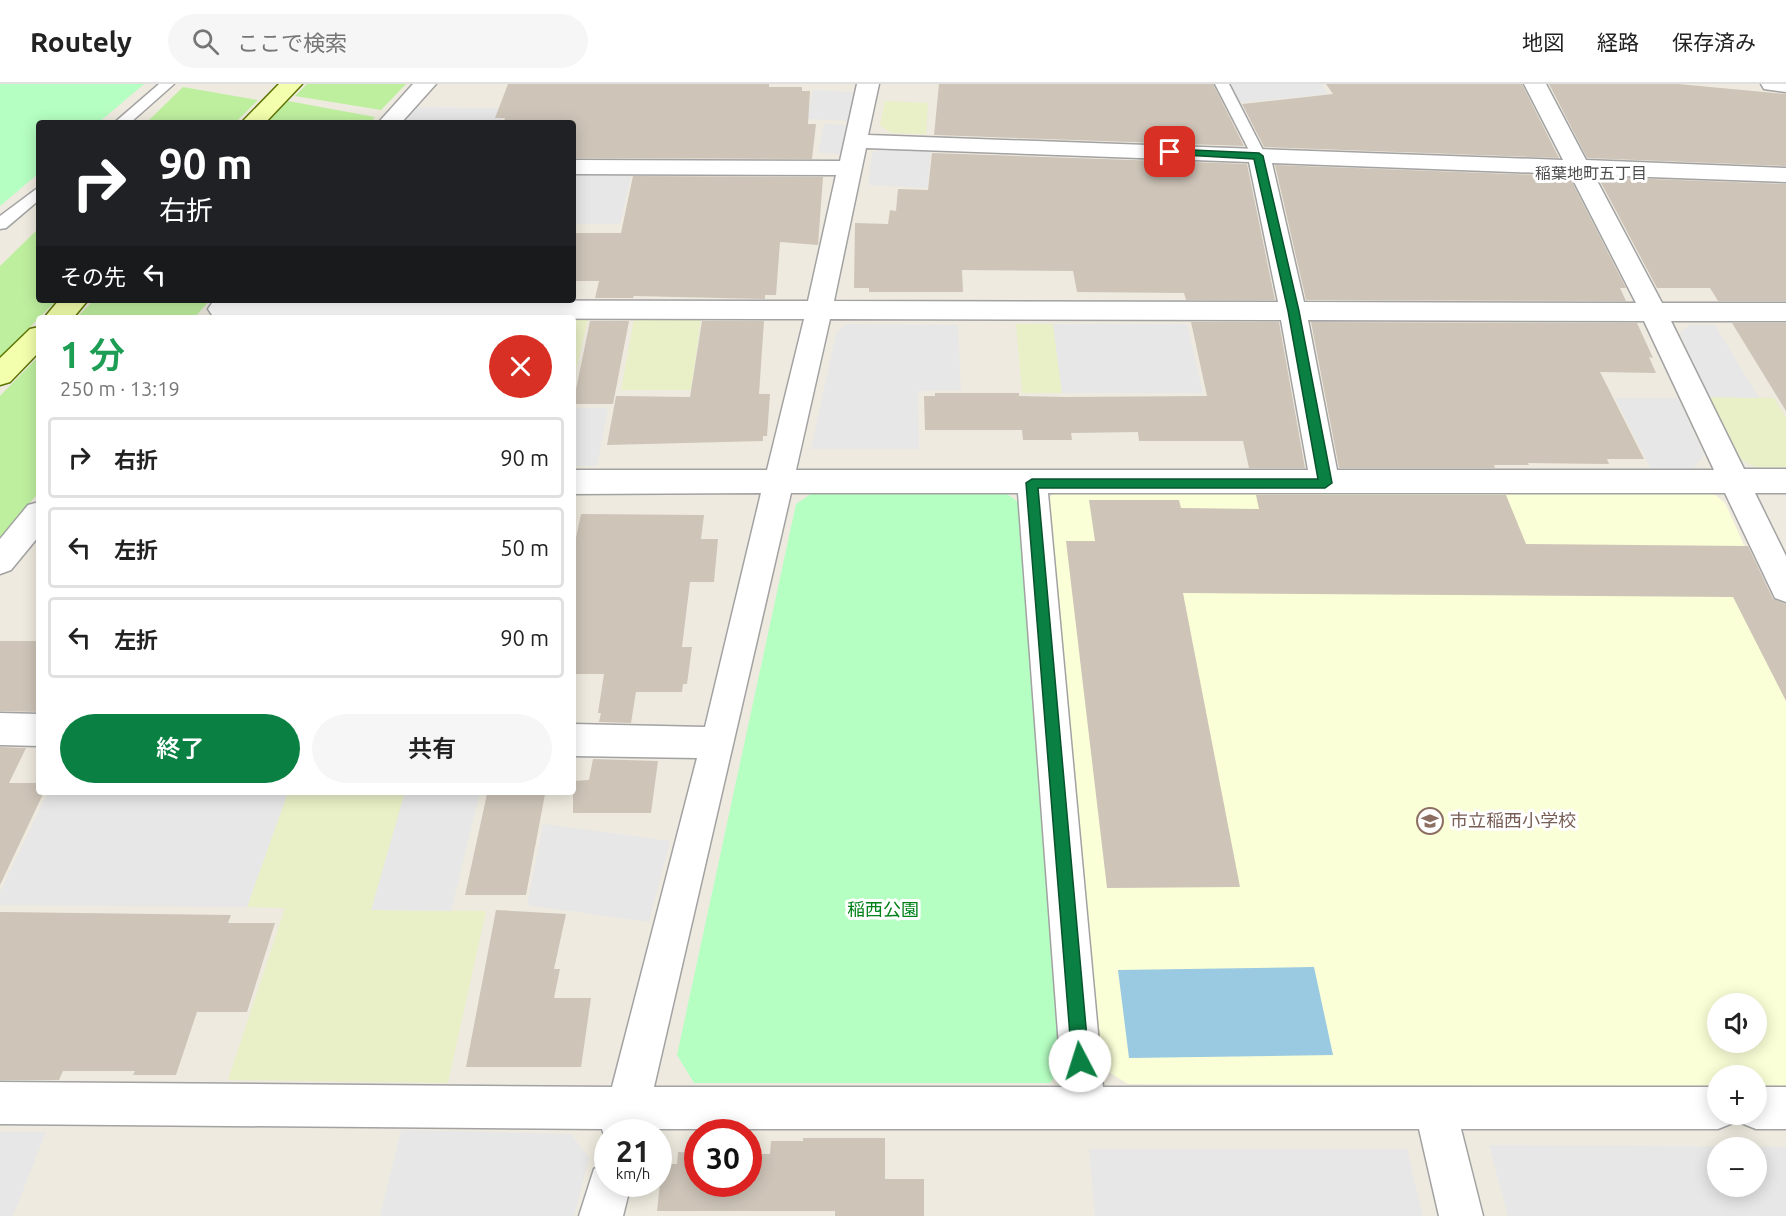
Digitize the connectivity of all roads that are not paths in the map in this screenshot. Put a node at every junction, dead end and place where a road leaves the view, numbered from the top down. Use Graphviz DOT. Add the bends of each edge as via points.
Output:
graph roads {
  1 [pos="167,84"];
  2 [pos="291,84"];
  3 [pos="425,84"];
  4 [pos="868,84"];
  5 [pos="1222,84"];
  6 [pos="1535,84"];
  7 [pos="1772,84"];
  8 [pos="1786,85"];
  9 [pos="125,120"];
  10 [pos="255,120"];
  11 [pos="392,120"];
  12 [pos="852,154"];
  13 [pos="1259,156"];
  14 [pos="576,167"];
  15 [pos="1581,168"];
  16 [pos="1786,175"];
  17 [pos="36,195"];
  18 [pos="0,225"];
  19 [pos="72,303"];
  20 [pos="220,309"];
  21 [pos="819,310"];
  22 [pos="1293,311"];
  23 [pos="1653,311"];
  24 [pos="1786,312"];
  25 [pos="60,315"];
  26 [pos="36,339"];
  27 [pos="0,375"];
  28 [pos="1733,481"];
  29 [pos="1786,481"];
  30 [pos="576,482"];
  31 [pos="778,483"];
  32 [pos="1032,483"];
  33 [pos="1325,483"];
  34 [pos="36,518"];
  35 [pos="0,561"];
  36 [pos="1786,589"];
  37 [pos="0,729"];
  38 [pos="36,730"];
  39 [pos="576,740"];
  40 [pos="718,743"];
  41 [pos="0,1103"];
  42 [pos="1084,1107"];
  43 [pos="1435,1107"];
  44 [pos="1707,1108"];
  45 [pos="1767,1108"];
  46 [pos="1786,1108"];
  47 [pos="594,1119"];
  48 [pos="625,1119"];
  49 [pos="660,1119"];
  50 [pos="606,1197"];
  51 [pos="601,1216"];
  52 [pos="1461,1216"];
  1 -- 9 [label="lane"];
  2 -- 10 [label="main road"];
  3 -- 11 [label="street"];
  4 -- 12 [label="street"];
  5 -- 13 [label="lane"];
  6 -- 15 [label="street"];
  7 -- 8 [label="street"];
  12 -- 13 [label="street"];
  12 -- 14 [label="street"];
  12 -- 21 [label="street"];
  13 -- 15 [label="street"];
  13 -- 22 [label="street"];
  15 -- 16 [label="street"];
  15 -- 23 [label="street"];
  17 -- 18 [label="lane"];
  19 -- 25 [label="main road"];
  20 -- 21 [label="street"];
  21 -- 22 [label="street"];
  21 -- 31 [label="street"];
  22 -- 23 [label="street"];
  22 -- 33 [label="street"];
  23 -- 24 [label="street"];
  23 -- 28 [label="street"];
  26 -- 27 [label="main road"];
  28 -- 29 [label="street"];
  28 -- 33 [label="street"];
  28 -- 36 [label="street"];
  30 -- 31 [label="street"];
  31 -- 32 [label="street"];
  31 -- 40 [label="street"];
  32 -- 33 [label="street"];
  32 -- 42 [label="street"];
  34 -- 35 [label="street"];
  37 -- 38 [label="street"];
  39 -- 40 [label="street"];
  40 -- 48 [label="street"];
  41 -- 47 [label="street"];
  42 -- 43 [label="street"];
  42 -- 49 [label="street"];
  43 -- 44 [label="street"];
  43 -- 52 [label="street"];
  45 -- 46 [label="street"];
  50 -- 51 [label="street"];
}
